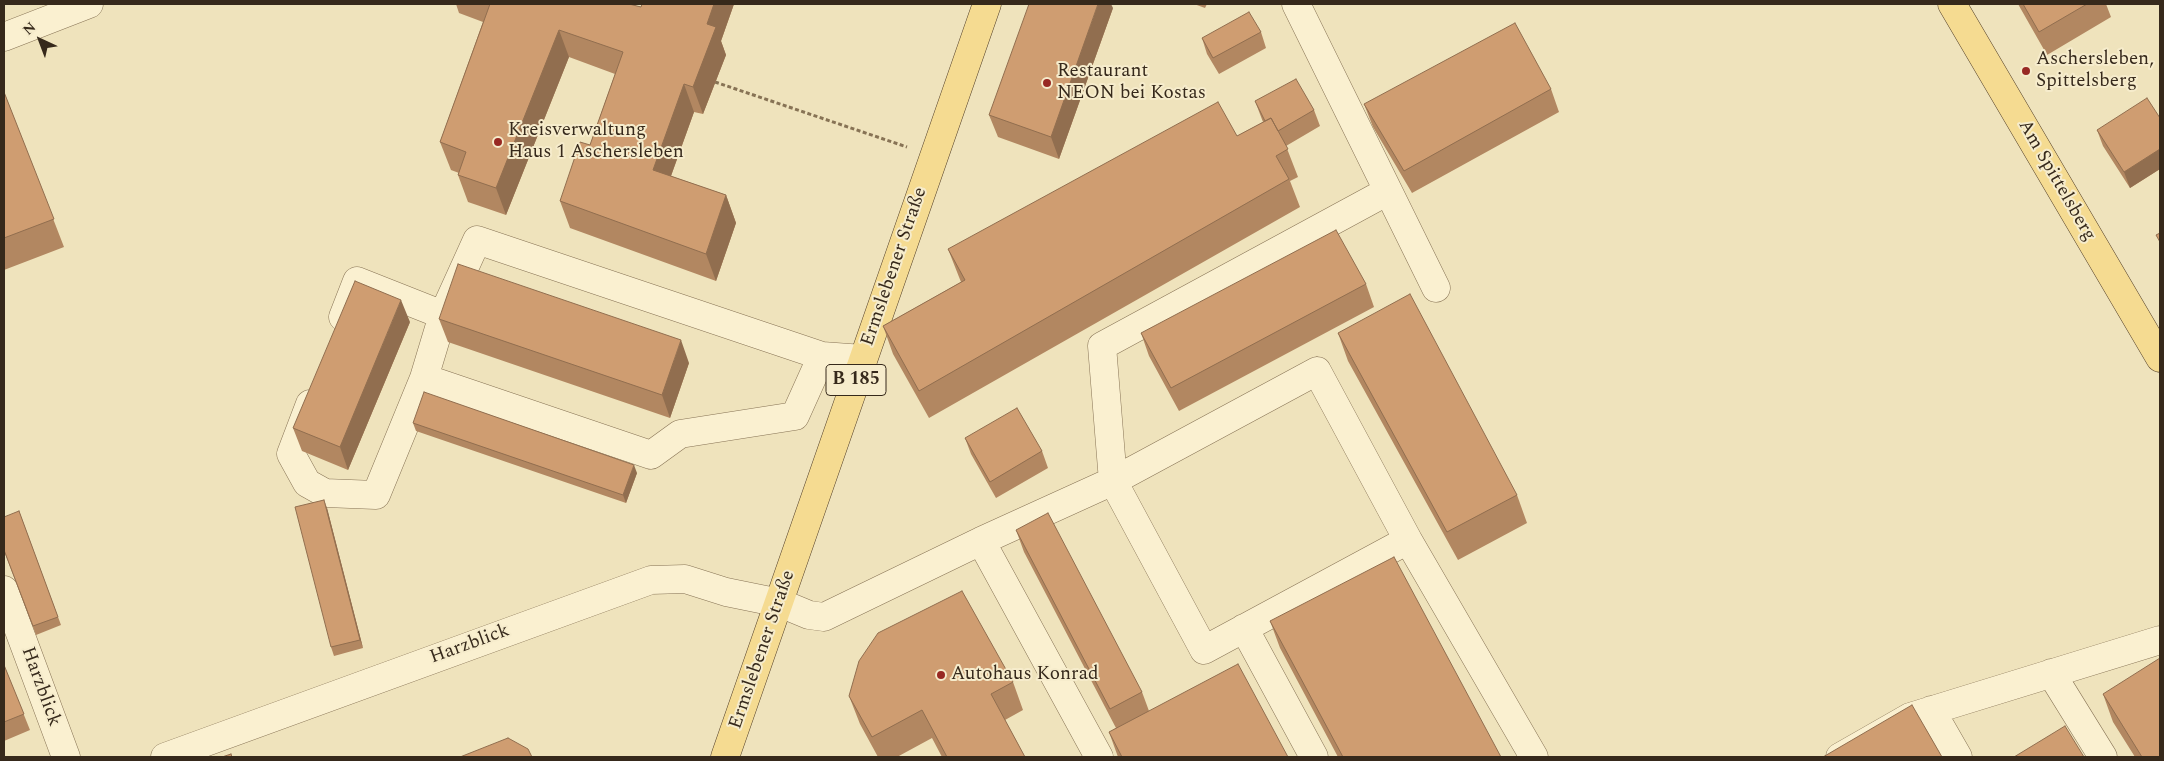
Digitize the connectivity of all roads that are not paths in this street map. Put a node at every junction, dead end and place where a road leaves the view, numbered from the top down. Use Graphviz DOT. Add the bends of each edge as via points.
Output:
graph roads {
  1 [pos="89,4"];
  2 [pos="986,4"];
  3 [pos="1296,4"];
  4 [pos="1952,4"];
  5 [pos="4,37"];
  6 [pos="1388,191"];
  7 [pos="1436,288"];
  8 [pos="442,315"];
  9 [pos="332,344"];
  10 [pos="822,356"];
  11 [pos="2160,358"];
  12 [pos="863,359"];
  13 [pos="424,378"];
  14 [pos="318,381"];
  15 [pos="1113,481"];
  16 [pos="1408,540"];
  17 [pos="981,541"];
  18 [pos="4,590"];
  19 [pos="780,603"];
  20 [pos="1244,628"];
  21 [pos="2160,640"];
  22 [pos="2051,673"];
  23 [pos="1931,710"];
  24 [pos="66,757"];
  25 [pos="165,757"];
  26 [pos="726,757"];
  27 [pos="1099,757"];
  28 [pos="1314,757"];
  29 [pos="1534,757"];
  30 [pos="1840,757"];
  31 [pos="1958,757"];
  32 [pos="2103,757"];
  1 -- 5 [label="street"];
  2 -- 12 [label="main road, Ermslebener Straße / B 185"];
  3 -- 6 [label="street"];
  4 -- 11 [label="main road, Am Spittelsberg"];
  6 -- 7 [label="street"];
  6 -- 15 [label="street" via="1102,346"];
  8 -- 9 [label="street" via="357,281"];
  8 -- 10 [label="street" via="477,240"];
  8 -- 13 [label="street"];
  10 -- 12 [label="street"];
  10 -- 13 [label="street" via="796,416 680,434 651,455"];
  12 -- 19 [label="main road, Ermslebener Straße / B 185"];
  13 -- 14 [label="street" via="376,495 325,493 307,483 291,454"];
  15 -- 16 [label="street, Harzblick" via="1317,371"];
  15 -- 17 [label="street, Harzblick"];
  15 -- 20 [label="street" via="1204,650"];
  16 -- 20 [label="street"];
  16 -- 29 [label="street"];
  17 -- 19 [label="street, Harzblick" via="824,617 809,615"];
  17 -- 27 [label="street"];
  18 -- 24 [label="street, Harzblick"];
  19 -- 25 [label="street, Harzblick" via="726,592 685,579 651,580"];
  19 -- 26 [label="main road, Ermslebener Straße / B 185"];
  20 -- 28 [label="street"];
  21 -- 22 [label="street"];
  22 -- 23 [label="street"];
  22 -- 32 [label="street"];
  23 -- 30 [label="street" via="1910,717"];
  23 -- 31 [label="street"];
}
